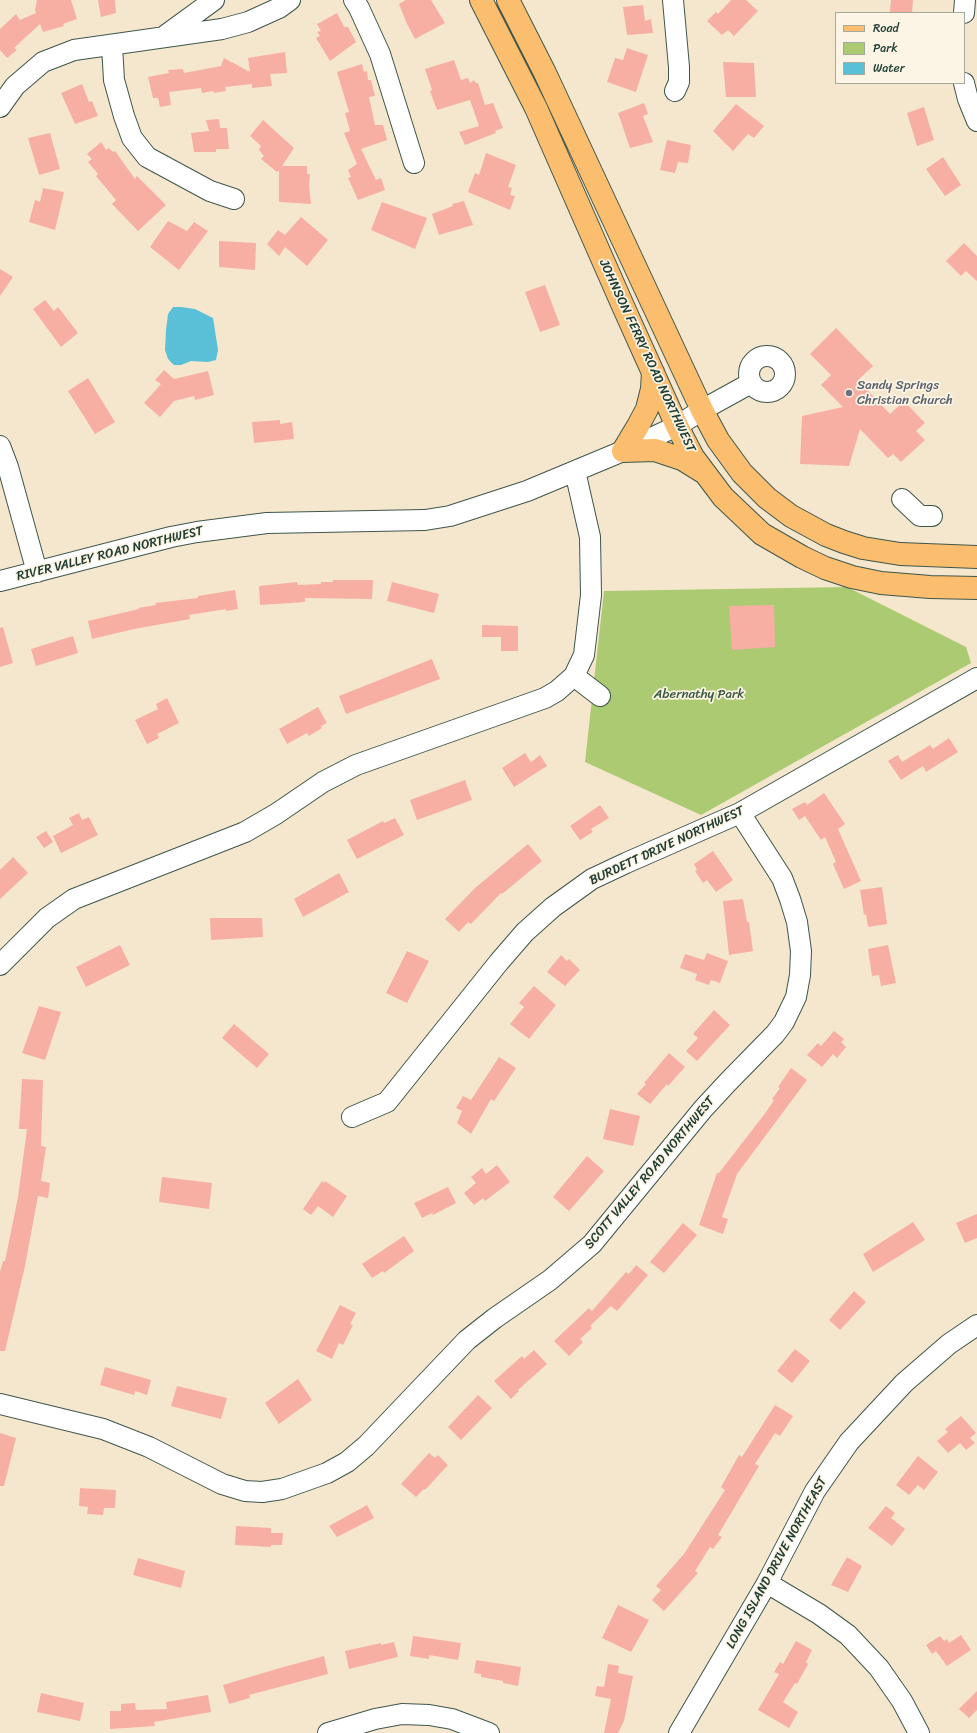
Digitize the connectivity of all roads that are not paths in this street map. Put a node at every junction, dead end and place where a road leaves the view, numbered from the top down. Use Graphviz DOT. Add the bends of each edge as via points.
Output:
graph roads {
  1 [pos="214,0"];
  2 [pos="290,0"];
  3 [pos="354,0"];
  4 [pos="481,0"];
  5 [pos="508,0"];
  6 [pos="673,0"];
  7 [pos="965,0"];
  8 [pos="964,12"];
  9 [pos="163,37"];
  10 [pos="112,46"];
  11 [pos="964,84"];
  12 [pos="675,91"];
  13 [pos="0,107"];
  14 [pos="977,121"];
  15 [pos="414,163"];
  16 [pos="234,199"];
  17 [pos="747,366"];
  18 [pos="653,372"];
  19 [pos="702,410"];
  20 [pos="677,426"];
  21 [pos="0,446"];
  22 [pos="623,451"];
  23 [pos="575,471"];
  24 [pos="704,473"];
  25 [pos="902,499"];
  26 [pos="932,516"];
  27 [pos="970,556"];
  28 [pos="37,572"];
  29 [pos="0,581"];
  30 [pos="977,588"];
  31 [pos="574,676"];
  32 [pos="977,678"];
  33 [pos="600,696"];
  34 [pos="740,813"];
  35 [pos="0,966"];
  36 [pos="352,1117"];
  37 [pos="977,1325"];
  38 [pos="0,1404"];
  39 [pos="767,1583"];
  40 [pos="328,1733"];
  41 [pos="489,1733"];
  42 [pos="679,1733"];
  43 [pos="918,1733"];
  1 -- 9 [label="street"];
  2 -- 9 [label="street" via="280,8 248,22 222,29"];
  3 -- 15 [label="street" via="380,54"];
  4 -- 18 [label="main road, JOHNSON FERRY ROAD NORTHWEST" via="536,108"];
  5 -- 19 [label="main road, JOHNSON FERRY ROAD NORTHWEST" via="545,73"];
  6 -- 12 [label="street" via="679,67 679,82"];
  7 -- 8 [label="street"];
  9 -- 10 [label="street"];
  10 -- 13 [label="street" via="74,50 43,62 15,86"];
  10 -- 16 [label="street" via="114,80 124,116 132,138 147,157 210,191"];
  11 -- 14 [label="street"];
  17 -- 19 [label="street, RIVER VALLEY ROAD NORTHWEST"];
  18 -- 20 [label="main road, JOHNSON FERRY ROAD NORTHWEST"];
  18 -- 22 [label="main road" via="647,409"];
  19 -- 20 [label="street, RIVER VALLEY ROAD NORTHWEST"];
  19 -- 27 [label="main road, JOHNSON FERRY ROAD NORTHWEST" via="718,440 742,473 772,502 806,525 844,542 876,551 917,556"];
  20 -- 22 [label="street, RIVER VALLEY ROAD NORTHWEST"];
  20 -- 24 [label="main road, JOHNSON FERRY ROAD NORTHWEST"];
  20 -- 27 [label="main road" via="698,441 721,474 746,502 784,532 810,547 867,567 894,570 924,568"];
  21 -- 28 [label="street"];
  22 -- 23 [label="street, RIVER VALLEY ROAD NORTHWEST"];
  22 -- 24 [label="main road" via="655,450 686,462"];
  23 -- 28 [label="street, RIVER VALLEY ROAD NORTHWEST" via="528,491 444,517 425,520 267,523 197,532"];
  23 -- 31 [label="street" via="590,537 591,595 584,655"];
  24 -- 30 [label="main road, JOHNSON FERRY ROAD NORTHWEST" via="723,497 762,534 825,568 852,577 880,582"];
  25 -- 26 [label="street" via="920,516"];
  28 -- 29 [label="street, RIVER VALLEY ROAD NORTHWEST"];
  31 -- 33 [label="street"];
  31 -- 35 [label="street" via="545,698 356,765 323,782 245,832 74,899 47,918"];
  32 -- 34 [label="street, BURDETT DRIVE NORTHWEST"];
  34 -- 36 [label="street, BURDETT DRIVE NORTHWEST" via="592,879 553,907 525,932 387,1102"];
  34 -- 38 [label="street, SCOTT VALLEY ROAD NORTHWEST" via="782,878 796,922 800,975 796,997 784,1022 703,1109 592,1244 550,1280 467,1340 366,1446 347,1462 327,1473 282,1489 245,1491 222,1484 149,1447 103,1429"];
  37 -- 39 [label="street, LONG ISLAND DRIVE NORTHEAST" via="949,1344 904,1383 849,1442 815,1490"];
  39 -- 42 [label="street, LONG ISLAND DRIVE NORTHEAST"];
  39 -- 43 [label="street" via="820,1614 848,1635 879,1668 902,1701"];
  40 -- 41 [label="street" via="402,1714 452,1719"];
}
